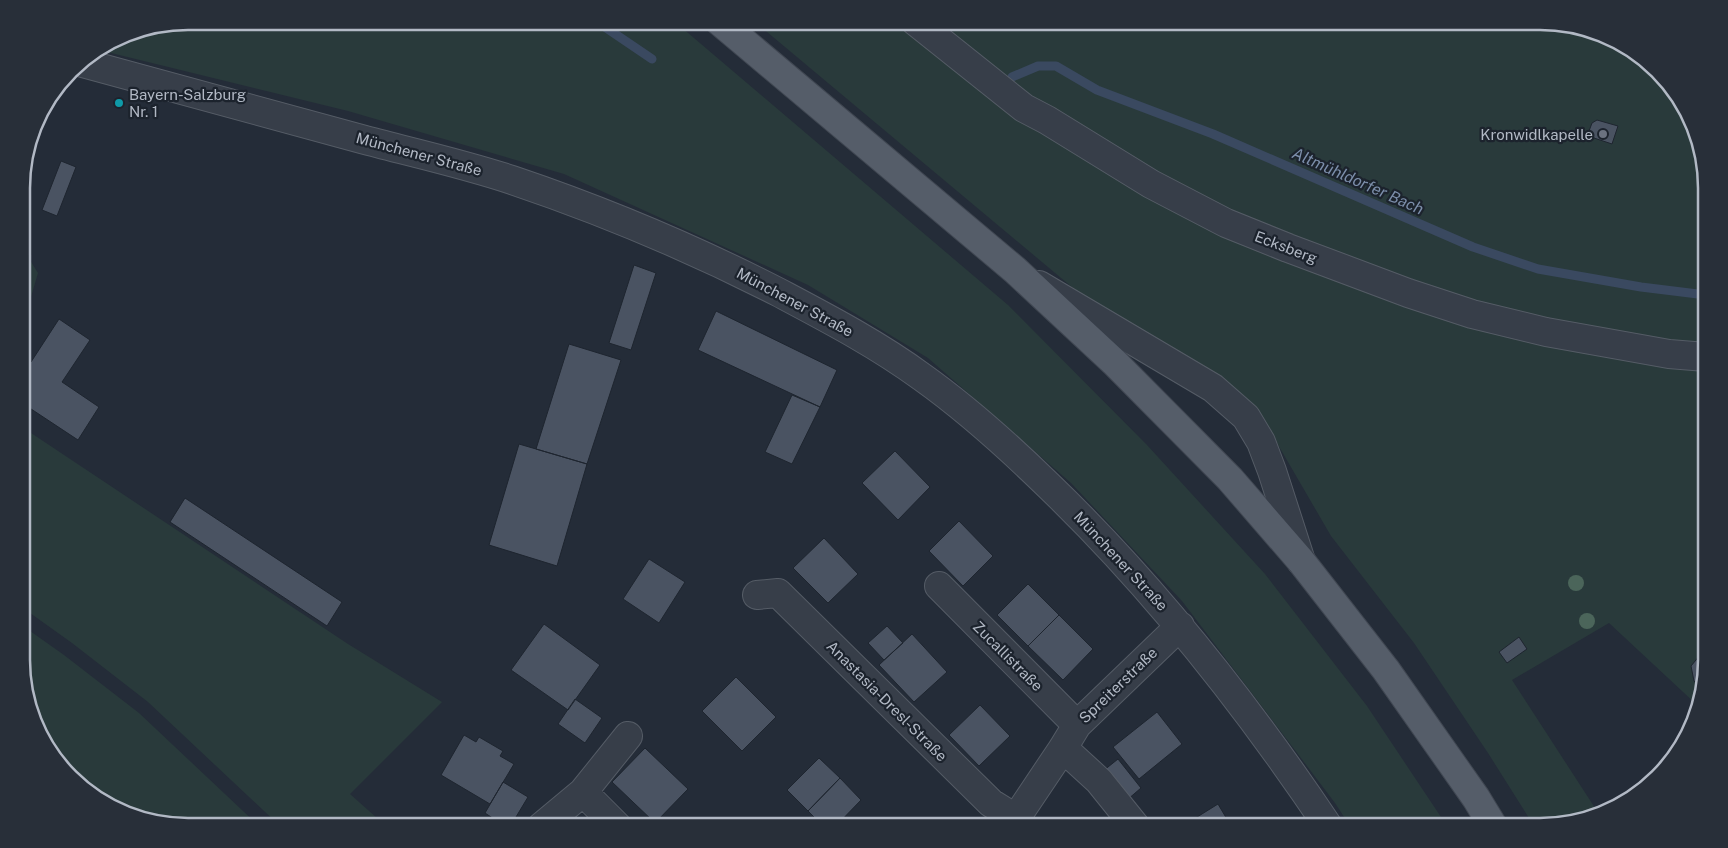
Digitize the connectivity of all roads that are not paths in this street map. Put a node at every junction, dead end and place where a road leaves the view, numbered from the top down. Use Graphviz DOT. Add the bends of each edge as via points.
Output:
graph roads {
  1 [pos="730,30"];
  2 [pos="926,30"];
  3 [pos="90,65"];
  4 [pos="1015,270"];
  5 [pos="1698,356"];
  6 [pos="1301,561"];
  7 [pos="939,586"];
  8 [pos="757,595"];
  9 [pos="1180,626"];
  10 [pos="1077,725"];
  11 [pos="628,736"];
  12 [pos="1063,748"];
  13 [pos="583,792"];
  14 [pos="552,818"];
  15 [pos="609,818"];
  16 [pos="1008,818"];
  17 [pos="1016,818"];
  18 [pos="1130,818"];
  19 [pos="1323,818"];
  20 [pos="1488,818"];
  1 -- 4 [label="main road"];
  2 -- 5 [label="street, Ecksberg" via="1024,108 1151,184 1226,223 1472,314 1554,334"];
  3 -- 9 [label="street, Münchener Straße" via="507,178 671,240 735,270 865,340 922,376 952,400 1084,519"];
  4 -- 6 [label="main road" via="1114,362 1230,479"];
  4 -- 6 [label="street" via="1213,388 1246,417 1261,442"];
  6 -- 20 [label="main road" via="1386,670"];
  7 -- 10 [label="street, Zucallistraße"];
  8 -- 16 [label="street, Anastasia-Dresl-Straße" via="778,592"];
  9 -- 10 [label="street, Spreiterstraße"];
  9 -- 19 [label="street, Münchener Straße" via="1218,672"];
  10 -- 12 [label="street, Spreiterstraße"];
  11 -- 13 [label="street"];
  12 -- 17 [label="street, Spreiterstraße"];
  12 -- 18 [label="street" via="1100,781"];
  13 -- 14 [label="street"];
  13 -- 15 [label="street"];
}
